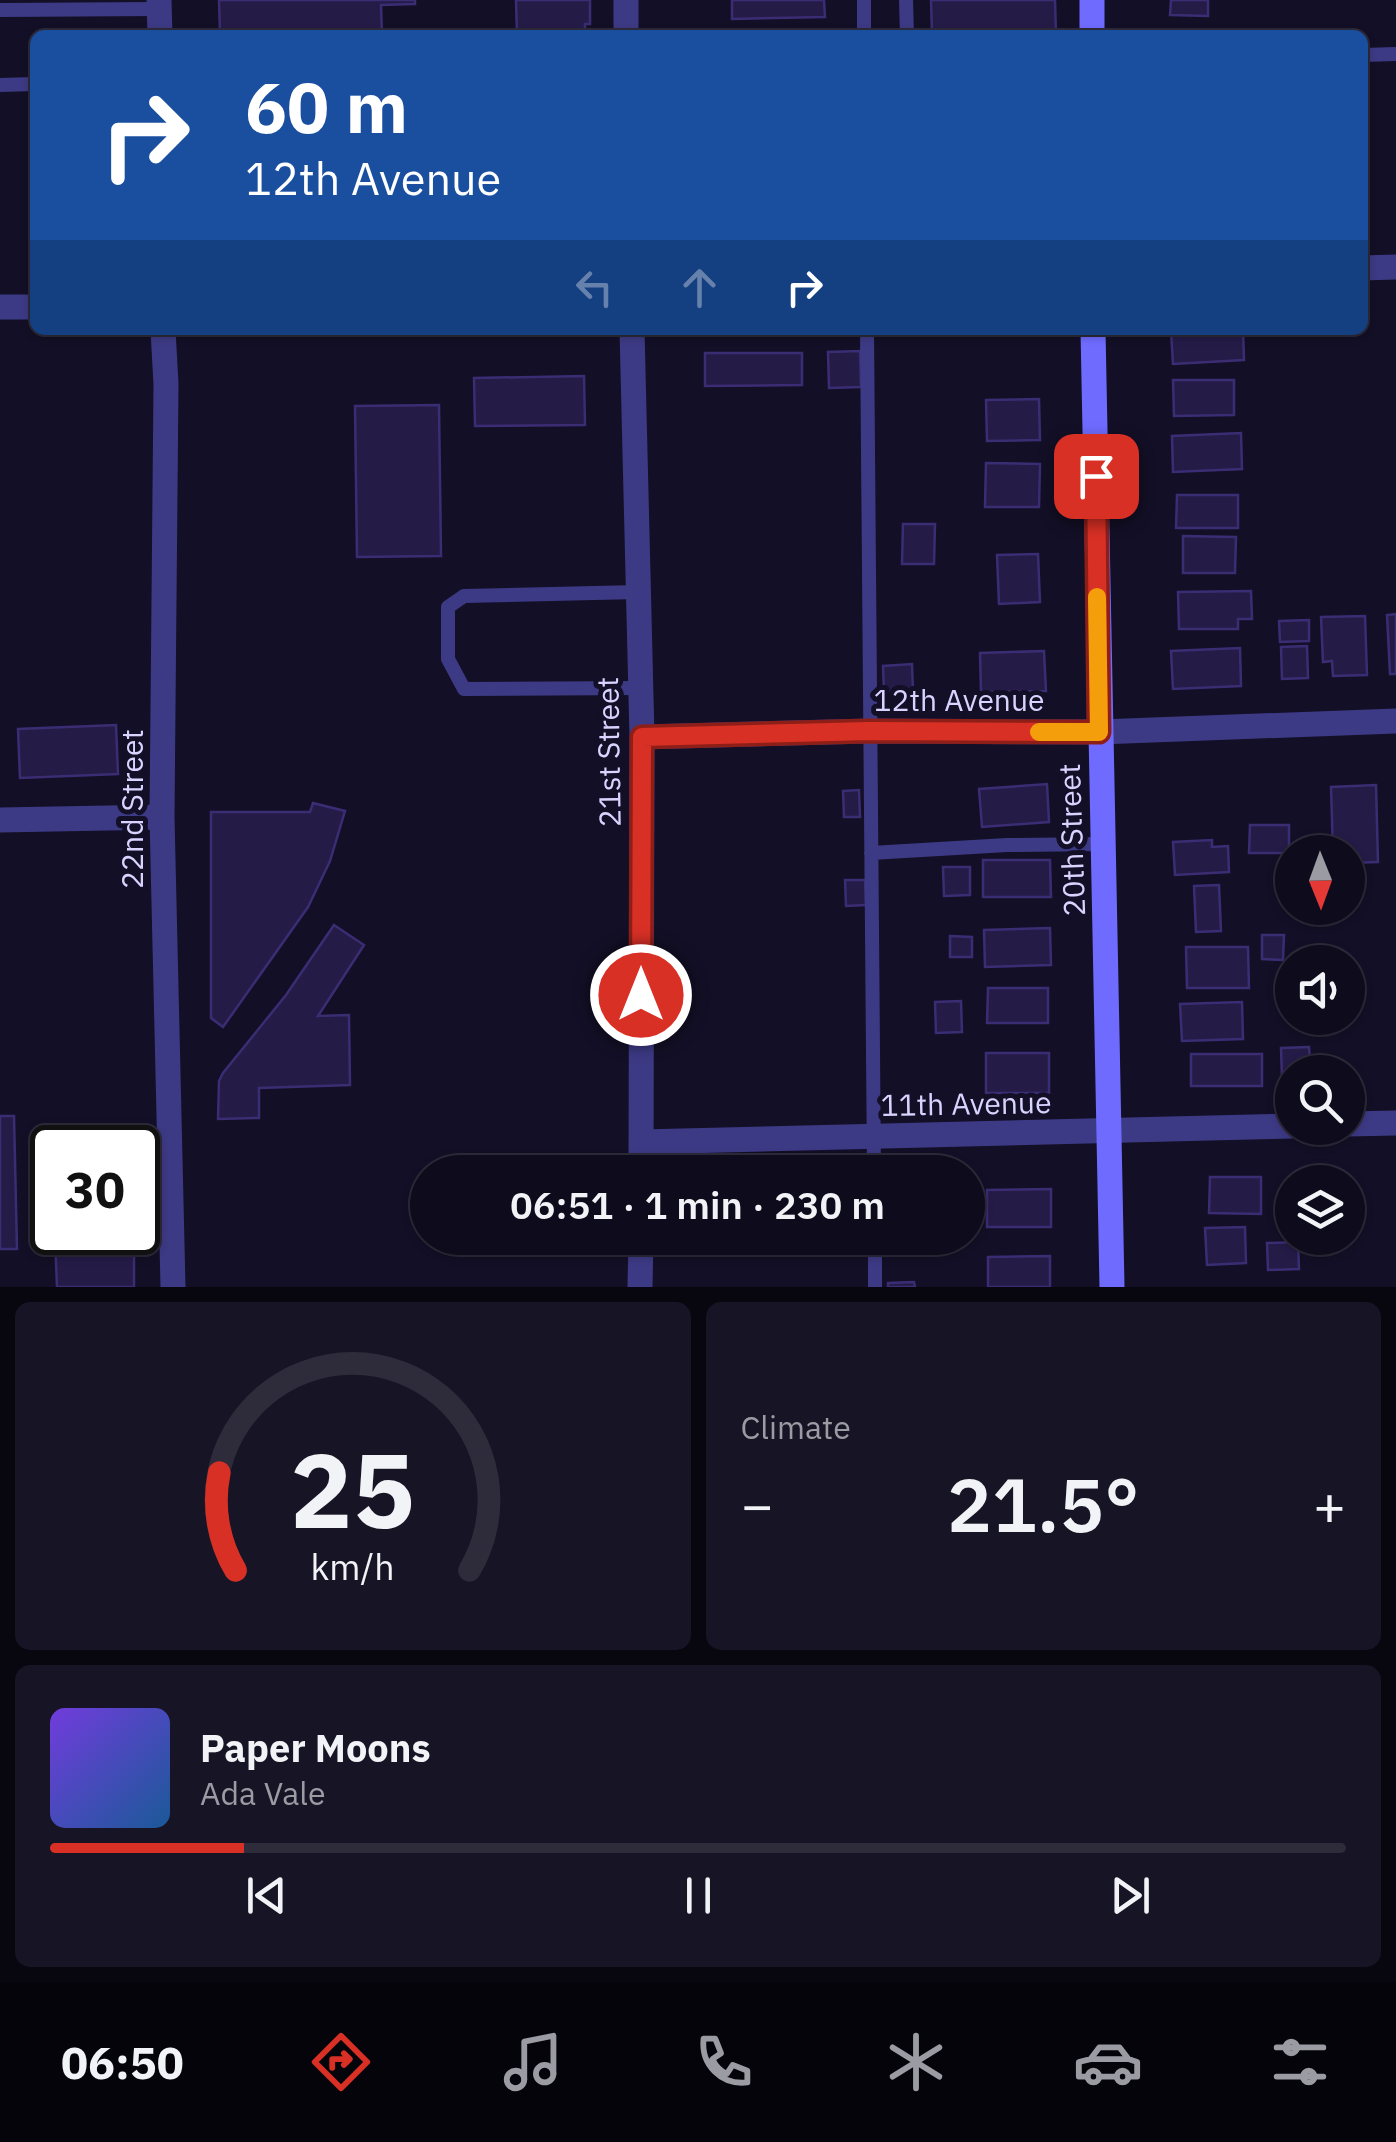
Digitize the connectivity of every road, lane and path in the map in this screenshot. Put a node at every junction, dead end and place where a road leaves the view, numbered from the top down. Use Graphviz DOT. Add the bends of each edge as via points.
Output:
graph roads {
  1 [pos="626,0"];
  2 [pos="864,0"];
  3 [pos="906,0"];
  4 [pos="1092,0"];
  5 [pos="0,10"];
  6 [pos="159,15"];
  7 [pos="626,30"];
  8 [pos="864,30"];
  9 [pos="908,30"];
  10 [pos="1092,30"];
  11 [pos="1396,54"];
  12 [pos="1368,55"];
  13 [pos="30,84"];
  14 [pos="0,85"];
  15 [pos="1396,267"];
  16 [pos="1368,268"];
  17 [pos="30,307"];
  18 [pos="0,308"];
  19 [pos="164,335"];
  20 [pos="632,335"];
  21 [pos="867,335"];
  22 [pos="1093,335"];
  23 [pos="638,592"];
  24 [pos="640,688"];
  25 [pos="1396,721"];
  26 [pos="869,731"];
  27 [pos="1099,732"];
  28 [pos="642,737"];
  29 [pos="162,817"];
  30 [pos="0,820"];
  31 [pos="1104,844"];
  32 [pos="871,853"];
  33 [pos="1396,1123"];
  34 [pos="1365,1124"];
  35 [pos="1275,1127"];
  36 [pos="1112,1132"];
  37 [pos="874,1138"];
  38 [pos="641,1142"];
  39 [pos="641,1155"];
  40 [pos="874,1155"];
  41 [pos="640,1255"];
  42 [pos="875,1255"];
  43 [pos="173,1287"];
  44 [pos="640,1287"];
  45 [pos="876,1287"];
  46 [pos="1112,1287"];
  1 -- 7 [label="street"];
  2 -- 8 [label="lane"];
  3 -- 9 [label="lane"];
  4 -- 10 [label="street"];
  5 -- 6 [label="lane"];
  11 -- 12 [label="lane"];
  13 -- 14 [label="lane"];
  15 -- 16 [label="street"];
  17 -- 18 [label="street"];
  19 -- 29 [label="street, 22nd Street"];
  20 -- 23 [label="street, 21st Street"];
  21 -- 26 [label="lane"];
  22 -- 27 [label="street, 20th Street"];
  23 -- 24 [label="street, 21st Street"];
  23 -- 24 [label="lane" via="464,596 448,607 448,659 464,689"];
  24 -- 28 [label="street, 21st Street"];
  25 -- 27 [label="street, 12th Avenue"];
  26 -- 27 [label="street, 12th Avenue"];
  26 -- 28 [label="street, 12th Avenue"];
  26 -- 32 [label="lane"];
  27 -- 31 [label="street, 20th Street"];
  28 -- 38 [label="street, 21st Street"];
  29 -- 30 [label="street"];
  29 -- 43 [label="street, 22nd Street"];
  31 -- 32 [label="lane"];
  31 -- 36 [label="street, 20th Street"];
  32 -- 37 [label="lane"];
  33 -- 34 [label="street"];
  35 -- 36 [label="street, 11th Avenue"];
  36 -- 37 [label="street, 11th Avenue"];
  36 -- 46 [label="street, 20th Street"];
  37 -- 38 [label="street, 11th Avenue"];
  37 -- 40 [label="lane"];
  38 -- 39 [label="street, 21st Street"];
  41 -- 44 [label="street"];
  42 -- 45 [label="lane"];
}
